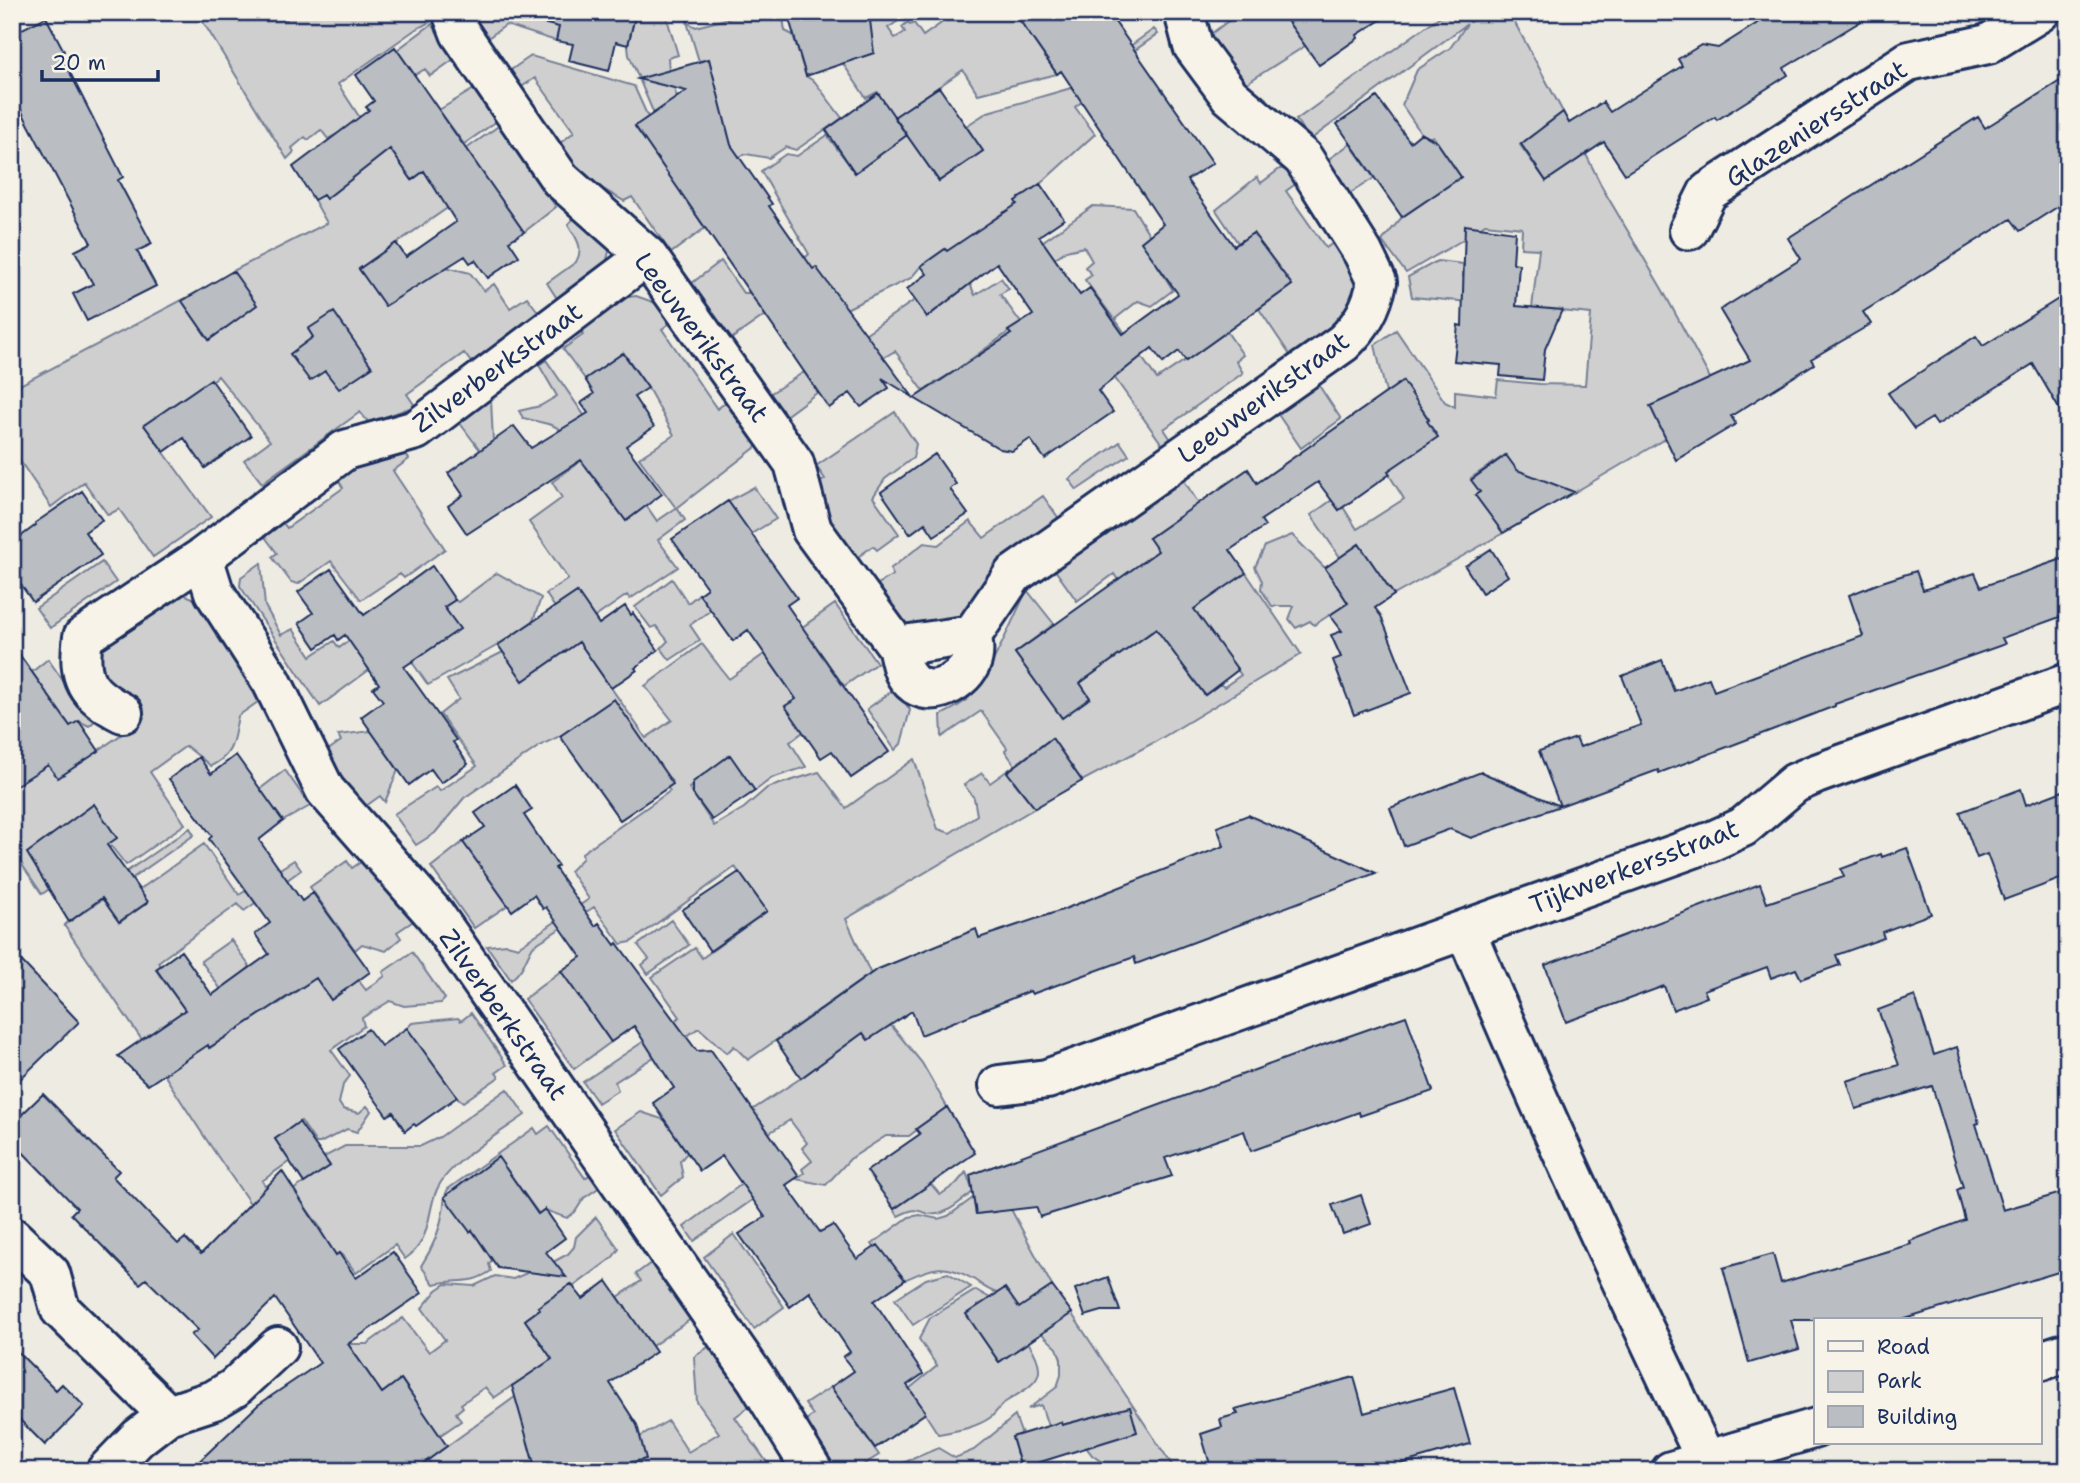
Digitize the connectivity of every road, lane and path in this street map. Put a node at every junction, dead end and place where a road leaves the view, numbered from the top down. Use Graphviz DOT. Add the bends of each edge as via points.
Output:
graph roads {
  1 [pos="452,12"];
  2 [pos="1184,12"];
  3 [pos="2040,12"];
  4 [pos="1689,230"];
  5 [pos="647,256"];
  6 [pos="203,557"];
  7 [pos="2068,682"];
  8 [pos="123,712"];
  9 [pos="1466,931"];
  10 [pos="999,1085"];
  11 [pos="12,1237"];
  12 [pos="278,1347"];
  13 [pos="2068,1352"];
  14 [pos="2042,1360"];
  15 [pos="167,1415"];
  16 [pos="1814,1429"];
  17 [pos="1688,1465"];
  18 [pos="106,1471"];
  19 [pos="813,1471"];
  1 -- 5 [label="street, Leeuwerikstraat" via="460,33 560,179"];
  2 -- 5 [label="street, Leeuwerikstraat" via="1193,46 1230,96 1303,158 1371,269 1377,282 1374,297 1363,320 1343,343 1013,575 972,635 897,646 811,530 794,463"];
  3 -- 4 [label="street, Glazeniersstraat" via="1988,44 1909,61 1708,192"];
  5 -- 6 [label="street, Zilverberkstraat" via="416,430 345,450"];
  6 -- 8 [label="street, Zilverberkstraat" via="83,637 80,661 85,681 100,701"];
  6 -- 19 [label="street, Zilverberkstraat" via="214,592 272,682 325,790 435,915 757,1380"];
  7 -- 9 [label="street, Tijkwerkersstraat" via="1816,774 1795,783 1743,827 1721,837"];
  9 -- 10 [label="street, Tijkwerkersstraat" via="1047,1079"];
  9 -- 17 [label="street"];
  11 -- 15 [label="street" via="50,1273 60,1309"];
  12 -- 15 [label="street" via="234,1388 214,1400"];
  13 -- 14 [label="street"];
  15 -- 18 [label="street"];
  16 -- 17 [label="street"];
}
